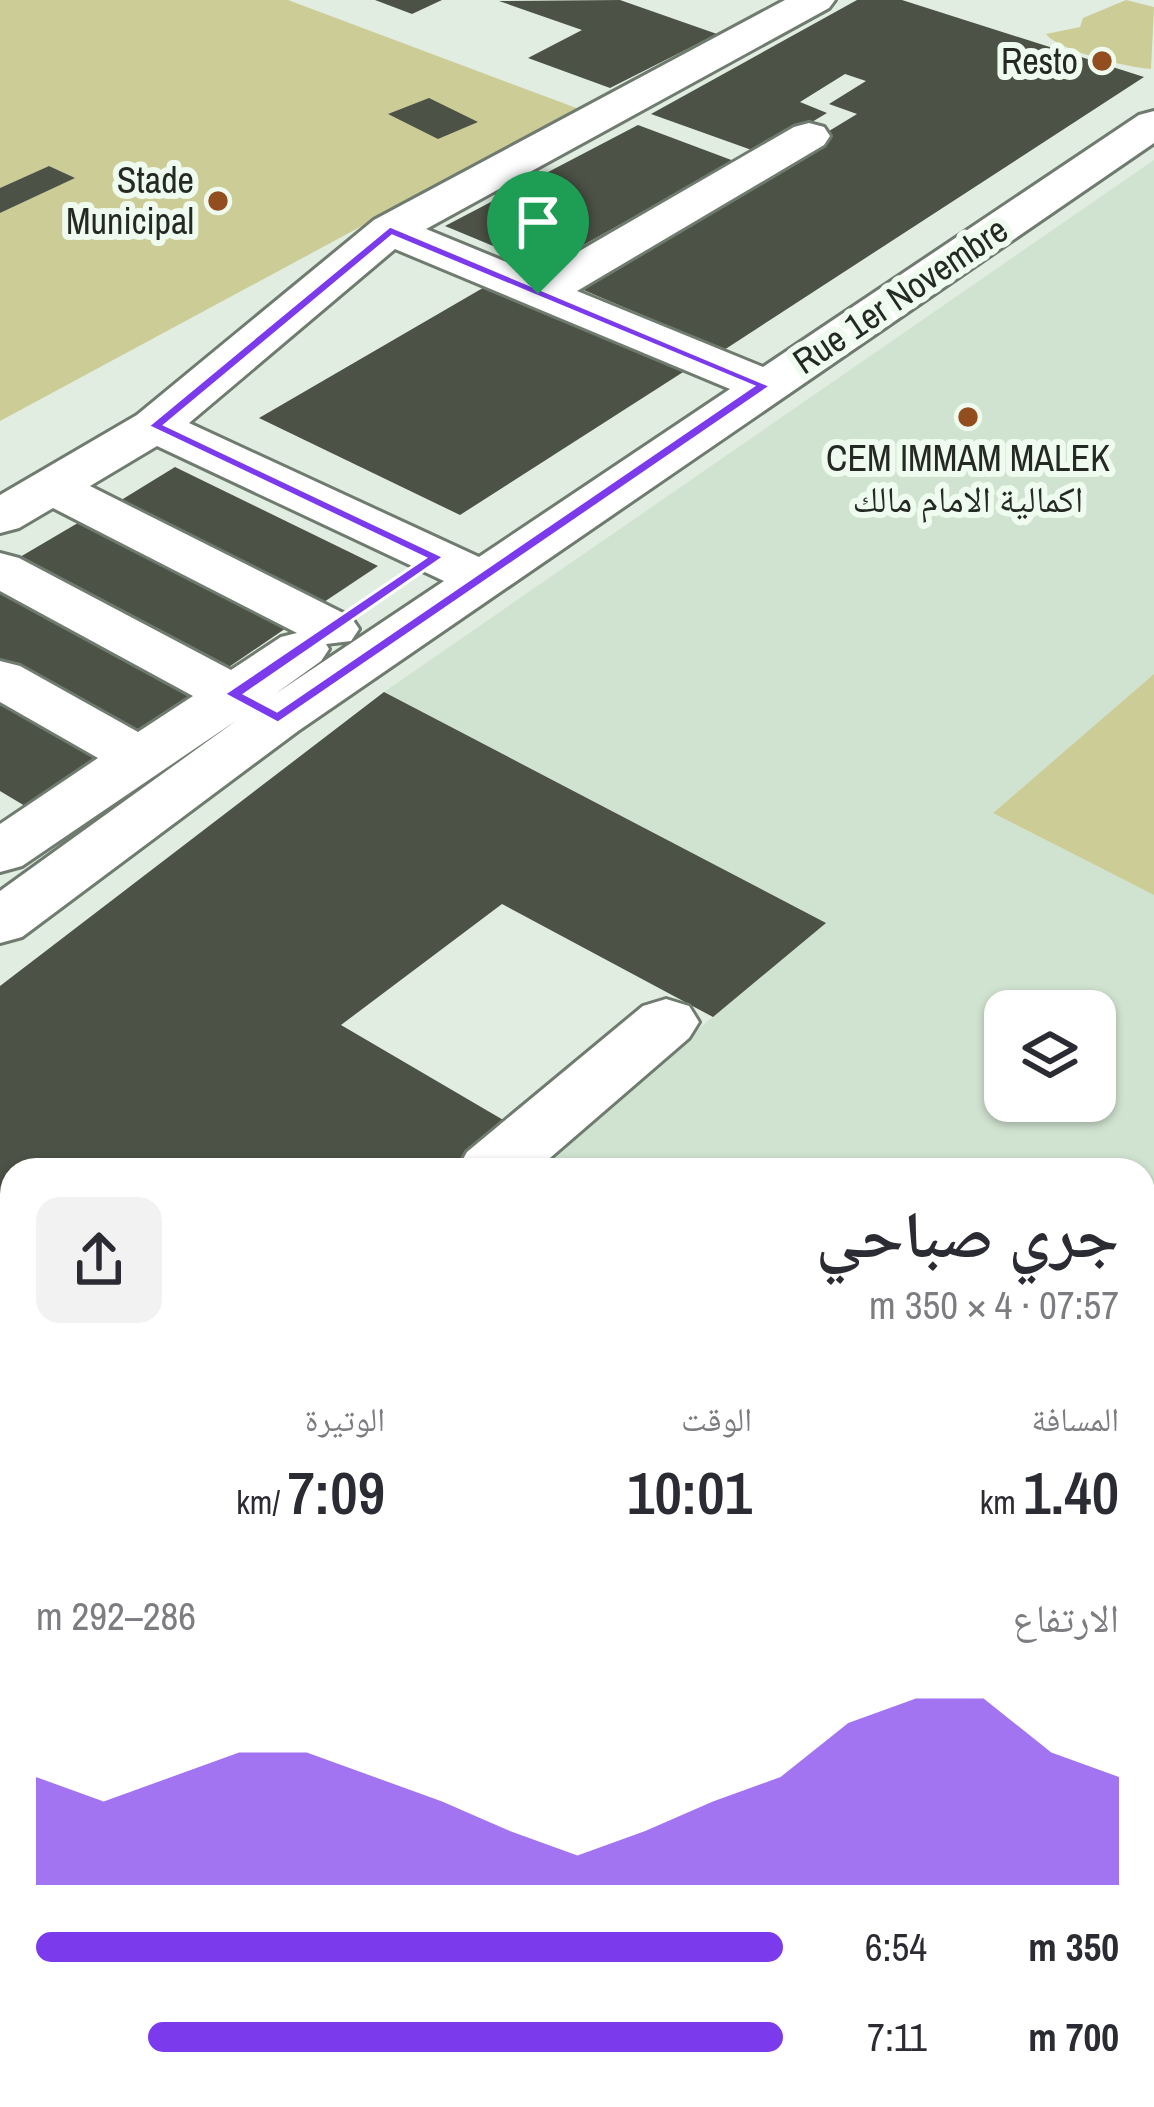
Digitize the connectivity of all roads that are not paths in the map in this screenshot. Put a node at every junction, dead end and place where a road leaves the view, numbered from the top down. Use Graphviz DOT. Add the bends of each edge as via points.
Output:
graph roads {
  1 [pos="814,0"];
  2 [pos="1154,94"];
  3 [pos="1154,124"];
  4 [pos="809,136"];
  5 [pos="390,230"];
  6 [pos="538,294"];
  7 [pos="744,377"];
  8 [pos="155,426"];
  9 [pos="53,487"];
  10 [pos="0,517"];
  11 [pos="459,568"];
  12 [pos="0,569"];
  13 [pos="331,629"];
  14 [pos="0,678"];
  15 [pos="255,706"];
  16 [pos="139,757"];
  17 [pos="9,834"];
  18 [pos="0,922"];
  19 [pos="666,1022"];
  20 [pos="504,1158"];
  1 -- 5 [label="street"];
  2 -- 7 [label="street, Rue 1er Novembre"];
  3 -- 7 [label="street, Rue 1er Novembre"];
  4 -- 6 [label="street"];
  5 -- 6 [label="street"];
  5 -- 8 [label="street"];
  6 -- 7 [label="street"];
  7 -- 11 [label="street, Rue 1er Novembre"];
  8 -- 9 [label="street"];
  8 -- 11 [label="street"];
  9 -- 10 [label="street"];
  9 -- 13 [label="street"];
  11 -- 13 [label="street, Rue 1er Novembre"];
  11 -- 15 [label="street, Rue 1er Novembre"];
  12 -- 15 [label="street"];
  13 -- 15 [label="street, Rue 1er Novembre"];
  14 -- 16 [label="street"];
  15 -- 16 [label="street, Rue 1er Novembre"];
  15 -- 18 [label="street, Rue 1er Novembre"];
  16 -- 17 [label="street, Rue 1er Novembre"];
  19 -- 20 [label="street"];
}
